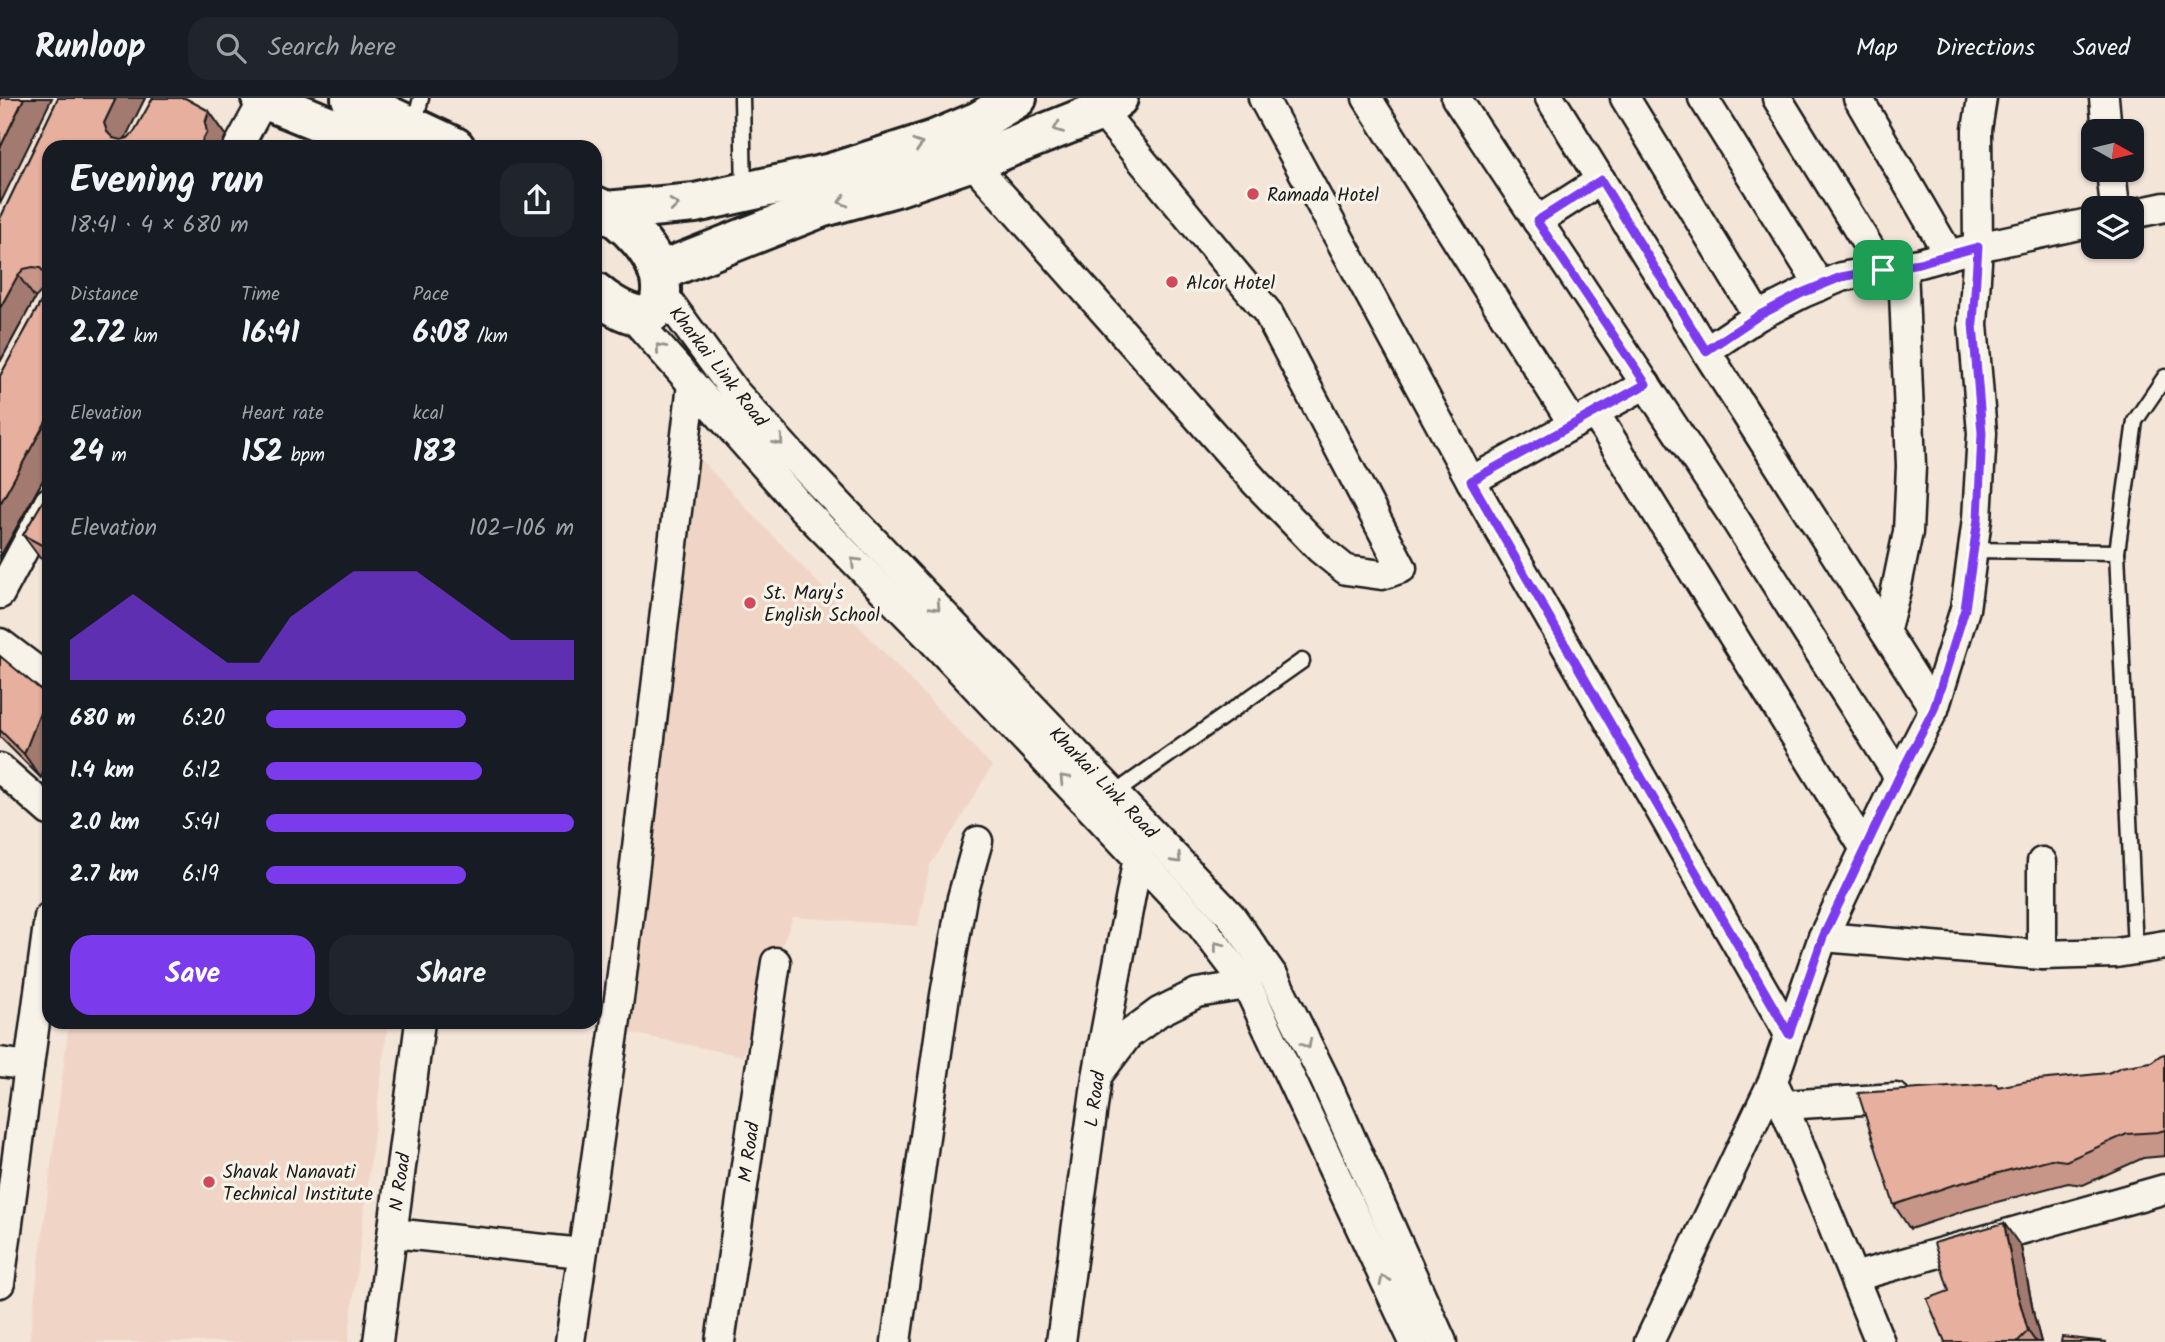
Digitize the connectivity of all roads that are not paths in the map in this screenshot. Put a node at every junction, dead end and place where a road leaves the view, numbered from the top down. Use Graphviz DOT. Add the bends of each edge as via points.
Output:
graph roads {
  1 [pos="742,98"];
  2 [pos="1017,98"];
  3 [pos="1263,98"];
  4 [pos="1367,98"];
  5 [pos="1456,98"];
  6 [pos="1550,98"];
  7 [pos="1625,98"];
  8 [pos="1703,98"];
  9 [pos="1777,98"];
  10 [pos="1858,98"];
  11 [pos="1982,98"];
  12 [pos="2104,98"];
  13 [pos="262,99"];
  14 [pos="1110,104"];
  15 [pos="2106,119"];
  16 [pos="405,124"];
  17 [pos="343,125"];
  18 [pos="242,140"];
  19 [pos="440,140"];
  20 [pos="972,162"];
  21 [pos="1601,180"];
  22 [pos="744,192"];
  23 [pos="2165,207"];
  24 [pos="602,209"];
  25 [pos="602,210"];
  26 [pos="2144,211"];
  27 [pos="1537,221"];
  28 [pos="2081,225"];
  29 [pos="1978,247"];
  30 [pos="1949,255"];
  31 [pos="1893,268"];
  32 [pos="659,282"];
  33 [pos="1820,286"];
  34 [pos="602,297"];
  35 [pos="630,314"];
  36 [pos="1758,316"];
  37 [pos="1706,351"];
  38 [pos="2165,377"];
  39 [pos="692,384"];
  40 [pos="1646,384"];
  41 [pos="1584,419"];
  42 [pos="1471,481"];
  43 [pos="42,515"];
  44 [pos="1973,551"];
  45 [pos="2117,552"];
  46 [pos="0,594"];
  47 [pos="1885,632"];
  48 [pos="0,643"];
  49 [pos="1302,661"];
  50 [pos="42,675"];
  51 [pos="1934,709"];
  52 [pos="0,768"];
  53 [pos="1899,777"];
  54 [pos="1115,793"];
  55 [pos="42,805"];
  56 [pos="978,841"];
  57 [pos="1864,849"];
  58 [pos="1138,857"];
  59 [pos="2042,862"];
  60 [pos="1823,937"];
  61 [pos="2165,945"];
  62 [pos="2135,950"];
  63 [pos="2042,955"];
  64 [pos="776,962"];
  65 [pos="42,976"];
  66 [pos="1247,985"];
  67 [pos="419,1029"];
  68 [pos="1789,1034"];
  69 [pos="0,1062"];
  70 [pos="29,1066"];
  71 [pos="1097,1077"];
  72 [pos="1778,1093"];
  73 [pos="1916,1096"];
  74 [pos="2165,1189"];
  75 [pos="393,1233"];
  76 [pos="582,1253"];
  77 [pos="1854,1277"];
  78 [pos="0,1283"];
  79 [pos="378,1342"];
  80 [pos="570,1342"];
  81 [pos="720,1342"];
  82 [pos="896,1342"];
  83 [pos="1061,1342"];
  84 [pos="1414,1342"];
  85 [pos="1442,1342"];
  86 [pos="1648,1342"];
  87 [pos="1880,1342"];
  1 -- 22 [label="lane"];
  22 -- 2 [label="main road, one-way" via="831,173 934,140"];
  3 -- 42 [label="street"];
  4 -- 41 [label="street"];
  5 -- 27 [label="street"];
  6 -- 21 [label="street"];
  7 -- 36 [label="street"];
  8 -- 33 [label="street"];
  9 -- 31 [label="street"];
  10 -- 30 [label="street"];
  11 -- 29 [label="street" via="1977,130"];
  12 -- 15 [label="street"];
  13 -- 17 [label="main road"];
  13 -- 18 [label="street"];
  14 -- 20 [label="main road, one-way"];
  14 -- 20 [label="street" via="1268,313 1402,568 1382,575 1346,570 1320,549"];
  16 -- 17 [label="main road"];
  16 -- 19 [label="main road"];
  20 -- 32 [label="main road, one-way" via="820,208"];
  21 -- 27 [label="street"];
  21 -- 37 [label="street"];
  24 -- 22 [label="main road, one-way" via="695,203"];
  23 -- 26 [label="street"];
  25 -- 32 [label="main road" via="645,247"];
  27 -- 40 [label="street"];
  28 -- 29 [label="street"];
  29 -- 30 [label="street"];
  29 -- 44 [label="street" via="1973,324 1982,433"];
  30 -- 31 [label="street"];
  31 -- 33 [label="street" via="1841,277"];
  31 -- 47 [label="street" via="1910,394 1911,466 1909,519"];
  32 -- 35 [label="main road" via="653,311 642,316"];
  32 -- 54 [label="street, Kharkai Link Road, one-way" via="735,392"];
  33 -- 36 [label="street"];
  34 -- 35 [label="main road"];
  39 -- 35 [label="street, one-way"];
  36 -- 37 [label="street"];
  37 -- 47 [label="street"];
  38 -- 45 [label="lane" via="2135,421"];
  58 -- 39 [label="street, one-way" via="803,509"];
  39 -- 76 [label="street" via="622,978"];
  40 -- 41 [label="street"];
  40 -- 53 [label="street"];
  41 -- 42 [label="street"];
  41 -- 57 [label="street"];
  42 -- 68 [label="street"];
  43 -- 46 [label="street"];
  44 -- 45 [label="lane"];
  44 -- 51 [label="street" via="1965,609"];
  45 -- 62 [label="lane"];
  47 -- 51 [label="street"];
  48 -- 50 [label="street"];
  49 -- 54 [label="lane"];
  51 -- 53 [label="street"];
  52 -- 55 [label="street"];
  53 -- 57 [label="street"];
  54 -- 85 [label="street, Kharkai Link Road, one-way" via="1231,916 1273,977 1325,1080"];
  56 -- 82 [label="street" via="962,898 945,995"];
  57 -- 60 [label="street"];
  66 -- 58 [label="street, one-way" via="1201,925"];
  58 -- 71 [label="street, L Road"];
  59 -- 63 [label="street"];
  60 -- 63 [label="street"];
  60 -- 68 [label="street"];
  61 -- 62 [label="street"];
  62 -- 63 [label="street"];
  64 -- 81 [label="street, M Road"];
  65 -- 70 [label="street"];
  66 -- 71 [label="street" via="1197,993 1158,1012 1128,1035"];
  84 -- 66 [label="street, one-way"];
  67 -- 75 [label="street, N Road"];
  68 -- 72 [label="street"];
  69 -- 70 [label="street"];
  70 -- 78 [label="street"];
  71 -- 83 [label="street, L Road"];
  72 -- 73 [label="street"];
  72 -- 77 [label="street"];
  72 -- 86 [label="street"];
  74 -- 77 [label="street"];
  75 -- 76 [label="street"];
  75 -- 79 [label="street, N Road"];
  76 -- 80 [label="street"];
  77 -- 87 [label="street"];
}
